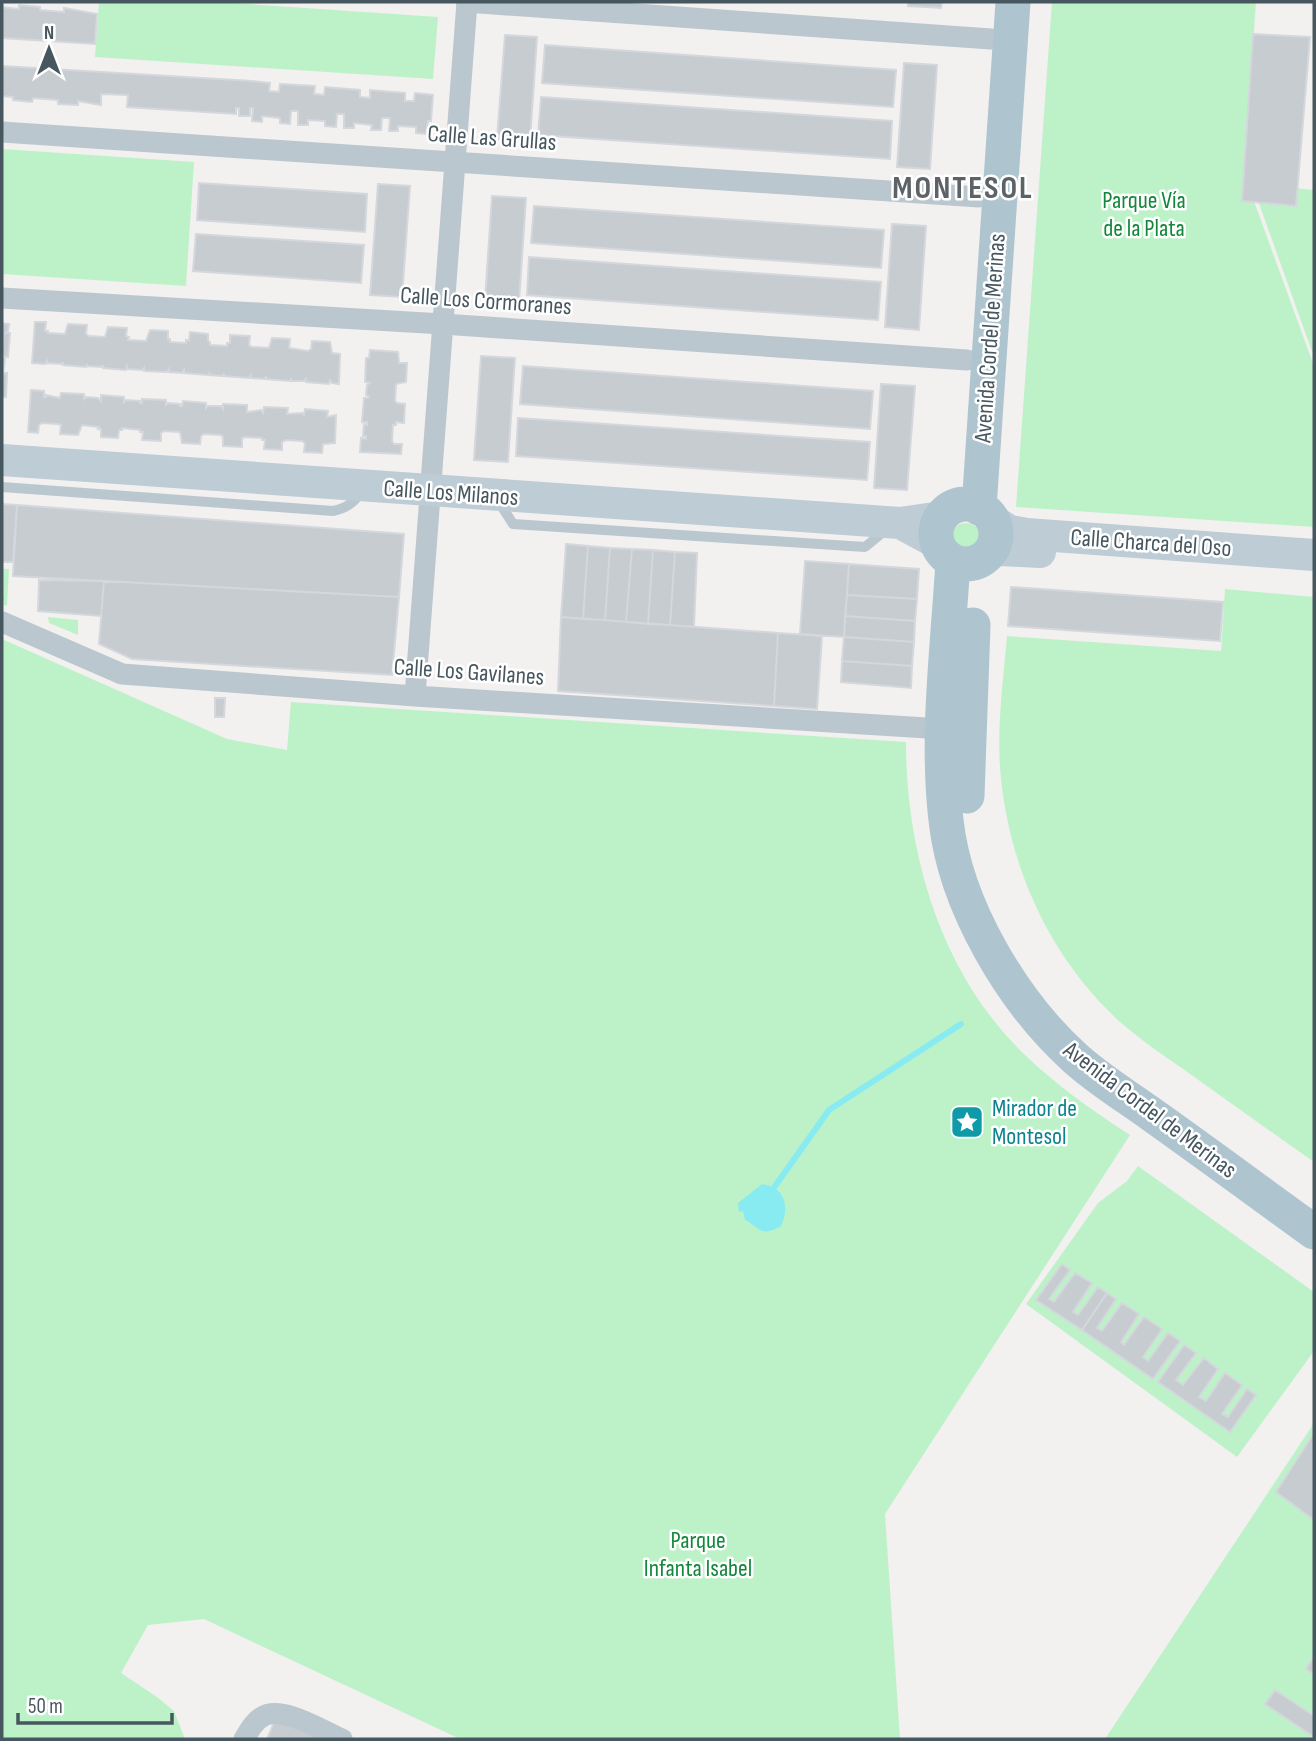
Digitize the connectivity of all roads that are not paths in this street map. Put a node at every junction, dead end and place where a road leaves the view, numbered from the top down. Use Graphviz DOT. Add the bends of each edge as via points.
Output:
graph roads {
  1 [pos="466,2"];
  2 [pos="993,2"];
  3 [pos="1013,2"];
  4 [pos="990,38"];
  5 [pos="2,132"];
  6 [pos="455,162"];
  7 [pos="979,197"];
  8 [pos="2,298"];
  9 [pos="443,324"];
  10 [pos="967,360"];
  11 [pos="2,460"];
  12 [pos="366,486"];
  13 [pos="2,487"];
  14 [pos="430,492"];
  15 [pos="965,534"];
  16 [pos="1313,566"];
  17 [pos="2,622"];
  18 [pos="415,696"];
  19 [pos="943,729"];
  20 [pos="1314,1202"];
  21 [pos="1314,1232"];
  22 [pos="244,1739"];
  23 [pos="342,1739"];
  1 -- 4 [label="street"];
  1 -- 6 [label="street"];
  2 -- 4 [label="main road, Avenida Cordel de Merinas"];
  3 -- 15 [label="main road, Avenida Cordel de Merinas"];
  4 -- 7 [label="main road, Avenida Cordel de Merinas"];
  5 -- 6 [label="street, Calle Las Grullas"];
  6 -- 7 [label="street, Calle Las Grullas"];
  6 -- 9 [label="street"];
  7 -- 10 [label="main road, Avenida Cordel de Merinas"];
  8 -- 9 [label="street, Calle Los Cormoranes"];
  9 -- 10 [label="street, Calle Los Cormoranes"];
  9 -- 14 [label="street"];
  10 -- 15 [label="main road, Avenida Cordel de Merinas"];
  11 -- 12 [label="street, Calle Los Milanos"];
  12 -- 13 [label="lane" via="354,502 333,511"];
  12 -- 14 [label="street, Calle Los Milanos"];
  14 -- 15 [label="street, Calle Los Milanos" via="897,523"];
  14 -- 18 [label="street"];
  15 -- 16 [label="street, Calle Charca del Oso" via="1001,550"];
  15 -- 19 [label="main road, Avenida Cordel de Merinas"];
  15 -- 20 [label="main road, Avenida Cordel de Merinas" via="968,816 980,868 1019,952 1055,1004 1090,1042"];
  17 -- 18 [label="street, Calle Los Gavilanes" via="122,674"];
  18 -- 19 [label="street, Calle Los Gavilanes"];
  19 -- 21 [label="main road, Avenida Cordel de Merinas" via="946,822 958,877 1000,965 1037,1019 1075,1058"];
  22 -- 23 [label="street" via="261,1717 271,1713 287,1714"];
}
